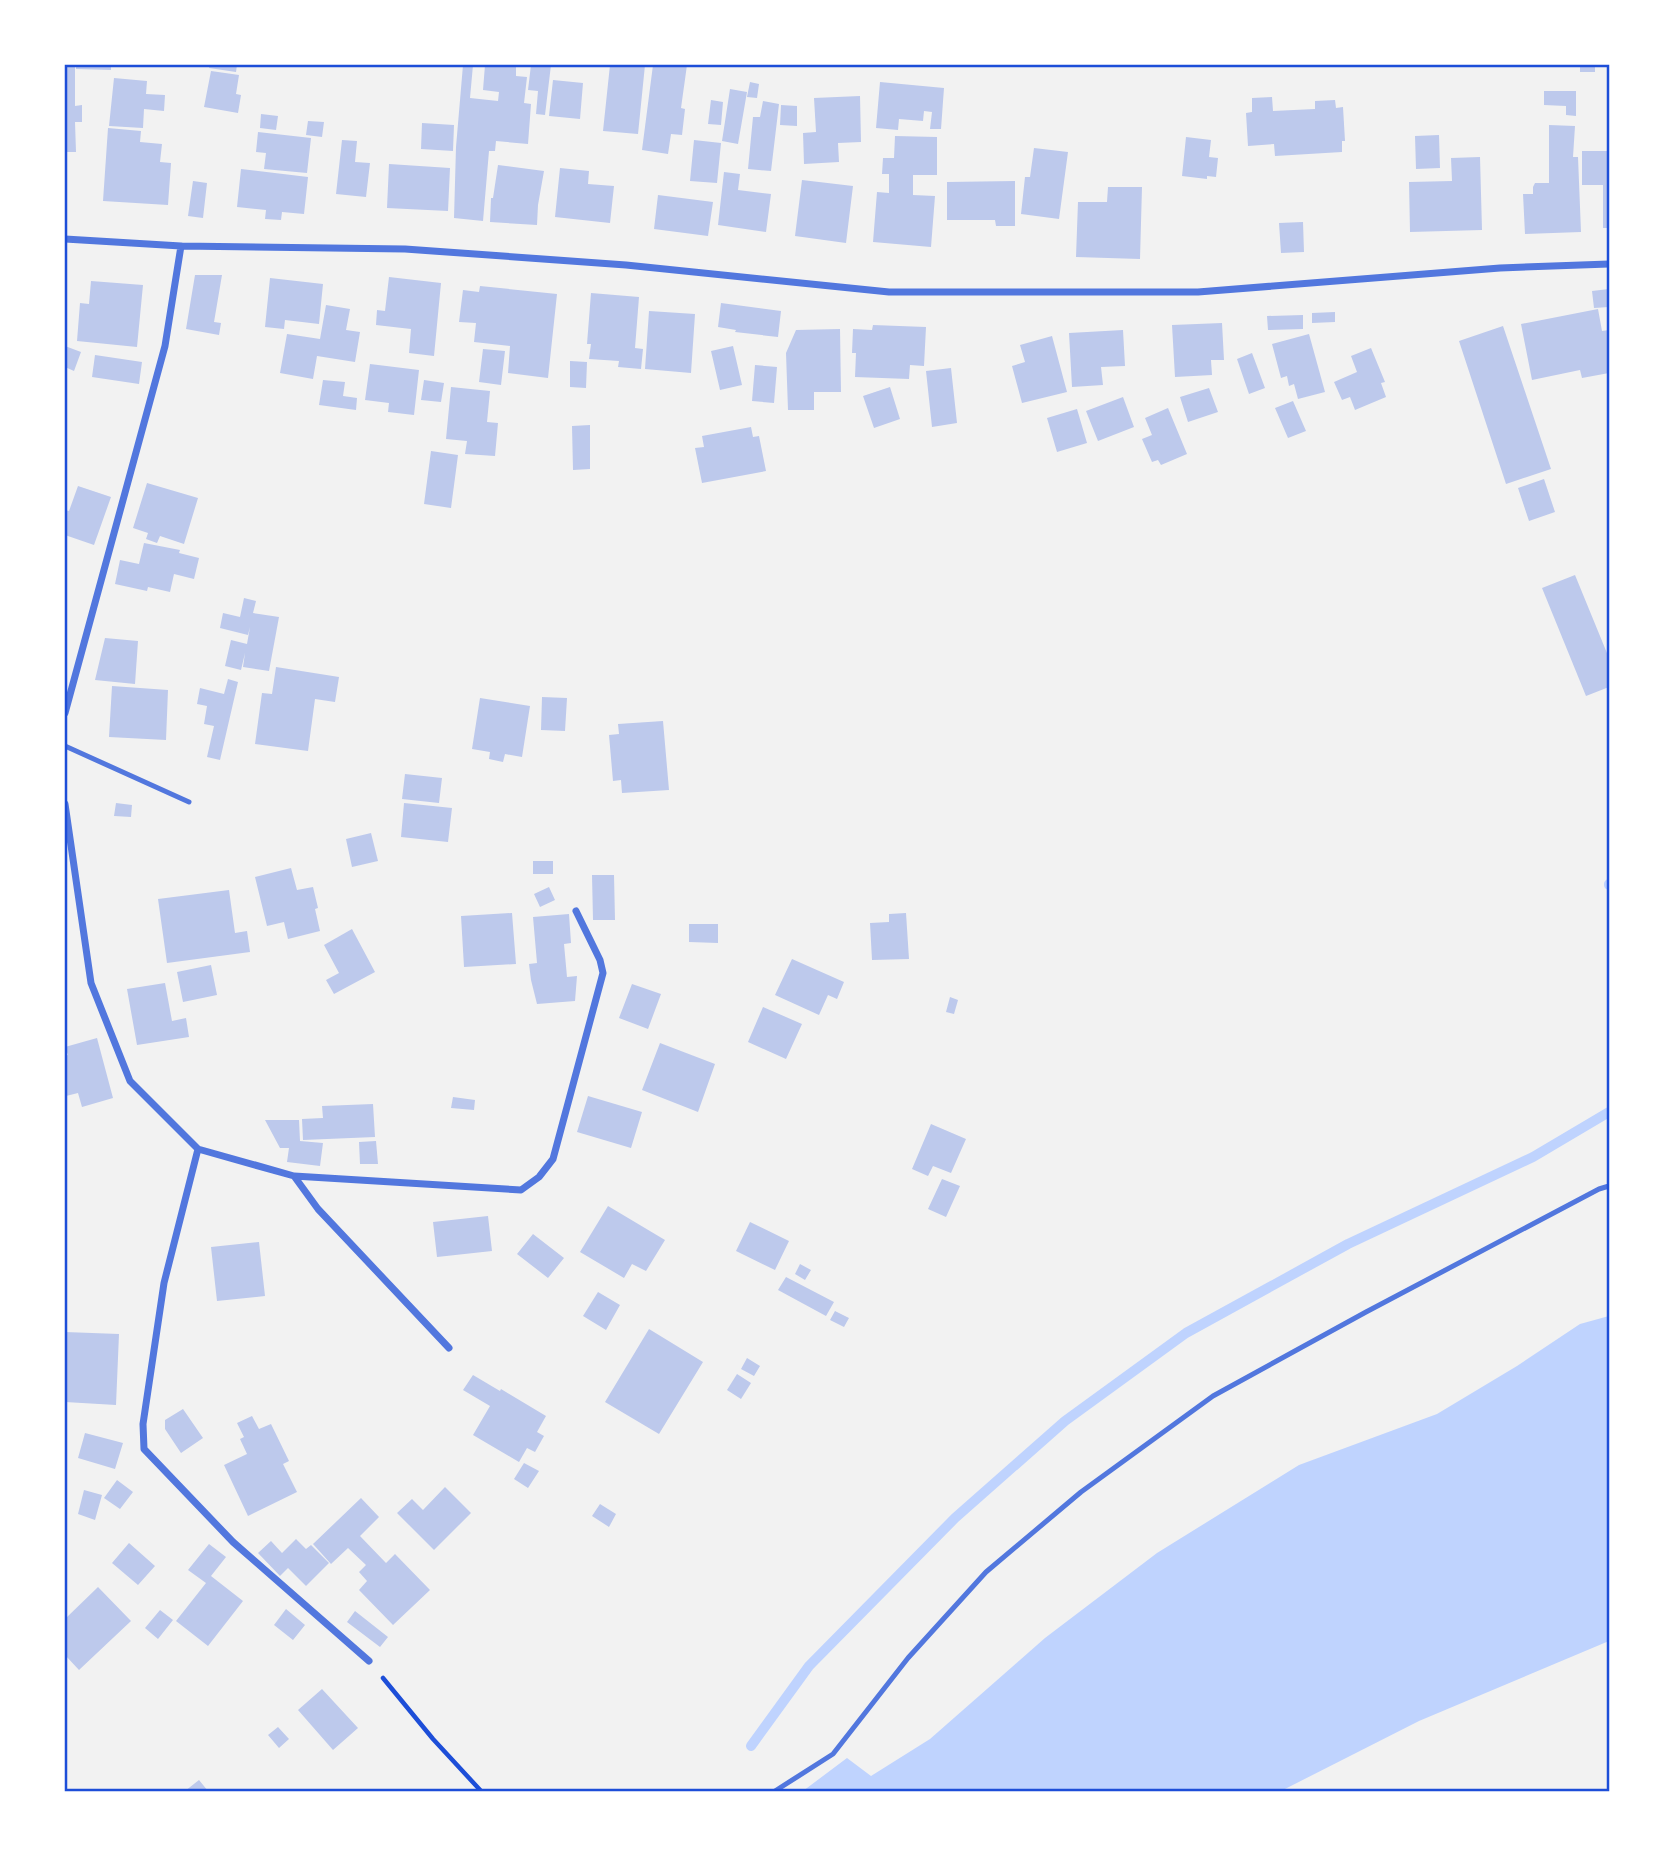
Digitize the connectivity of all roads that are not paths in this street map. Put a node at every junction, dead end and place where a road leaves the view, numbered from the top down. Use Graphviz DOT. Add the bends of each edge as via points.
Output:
graph roads {
  1 [pos="65,239"];
  2 [pos="181,246"];
  3 [pos="1609,264"];
  4 [pos="65,713"];
  5 [pos="65,746"];
  6 [pos="189,802"];
  7 [pos="65,804"];
  8 [pos="576,911"];
  9 [pos="198,1149"];
  10 [pos="293,1176"];
  11 [pos="1609,1186"];
  12 [pos="449,1348"];
  13 [pos="369,1661"];
  14 [pos="775,1791"];
  1 -- 2 [label="street"];
  2 -- 3 [label="street" via="405,249 626,265 889,292 1198,292"];
  2 -- 4 [label="street" via="165,346"];
  5 -- 6 [label="lane"];
  7 -- 9 [label="street" via="91,982 130,1080"];
  8 -- 10 [label="street" via="603,973 553,1159 539,1177 521,1190"];
  9 -- 10 [label="street"];
  9 -- 13 [label="street" via="164,1283 143,1424 144,1449 233,1542"];
  10 -- 12 [label="street" via="318,1209"];
  11 -- 14 [label="lane" via="1366,1311 1202,1404 1081,1492 986,1572 908,1658 833,1754"];
}
